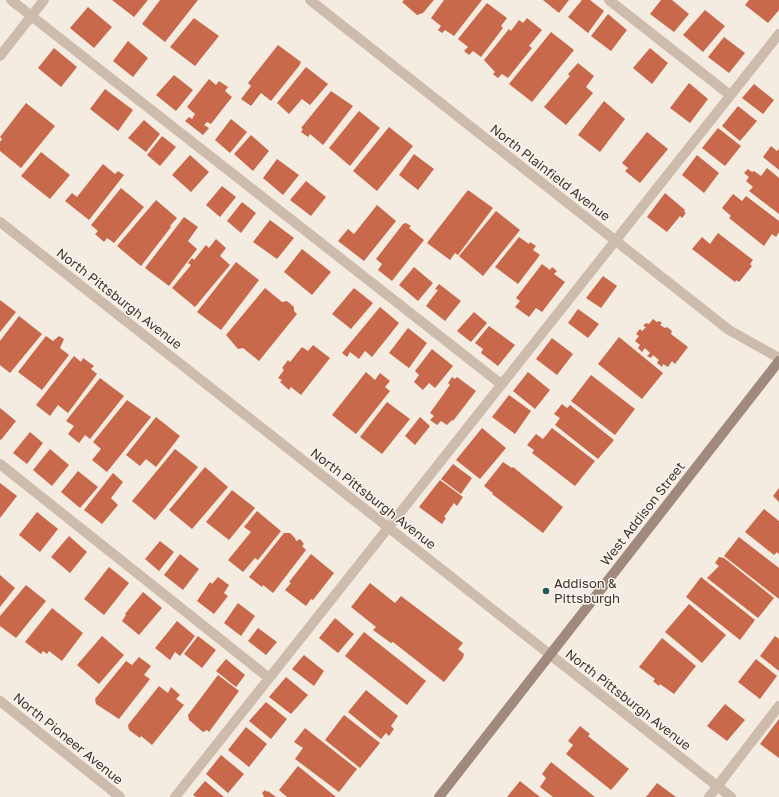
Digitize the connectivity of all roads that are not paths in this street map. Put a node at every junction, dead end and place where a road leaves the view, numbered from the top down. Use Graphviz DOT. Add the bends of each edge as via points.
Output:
graph roads {
  1 [pos="11,0"];
  2 [pos="44,0"];
  3 [pos="310,0"];
  4 [pos="609,0"];
  5 [pos="31,16"];
  6 [pos="779,34"];
  7 [pos="0,56"];
  8 [pos="730,95"];
  9 [pos="0,222"];
  10 [pos="615,240"];
  11 [pos="779,359"];
  12 [pos="501,384"];
  13 [pos="0,464"];
  14 [pos="387,527"];
  15 [pos="550,655"];
  16 [pos="269,678"];
  17 [pos="0,701"];
  18 [pos="779,706"];
  19 [pos="717,786"];
  20 [pos="120,797"];
  21 [pos="175,797"];
  22 [pos="439,797"];
  23 [pos="709,797"];
  24 [pos="730,797"];
  1 -- 5 [label="street"];
  2 -- 5 [label="street"];
  3 -- 10 [label="street, North Plainfield Avenue"];
  4 -- 8 [label="street"];
  5 -- 7 [label="street"];
  5 -- 12 [label="street"];
  6 -- 8 [label="street"];
  8 -- 10 [label="street"];
  9 -- 14 [label="street, North Pittsburgh Avenue"];
  10 -- 11 [label="street, North Plainfield Avenue" via="729,330"];
  10 -- 12 [label="street"];
  11 -- 15 [label="street, West Addison Street"];
  12 -- 14 [label="street"];
  13 -- 16 [label="street"];
  14 -- 15 [label="street, North Pittsburgh Avenue"];
  14 -- 16 [label="street"];
  15 -- 19 [label="street, North Pittsburgh Avenue"];
  15 -- 22 [label="street, West Addison Street"];
  16 -- 21 [label="street"];
  17 -- 20 [label="street, North Pioneer Avenue"];
  18 -- 19 [label="street"];
  19 -- 23 [label="street"];
  19 -- 24 [label="street, North Pittsburgh Avenue"];
}
